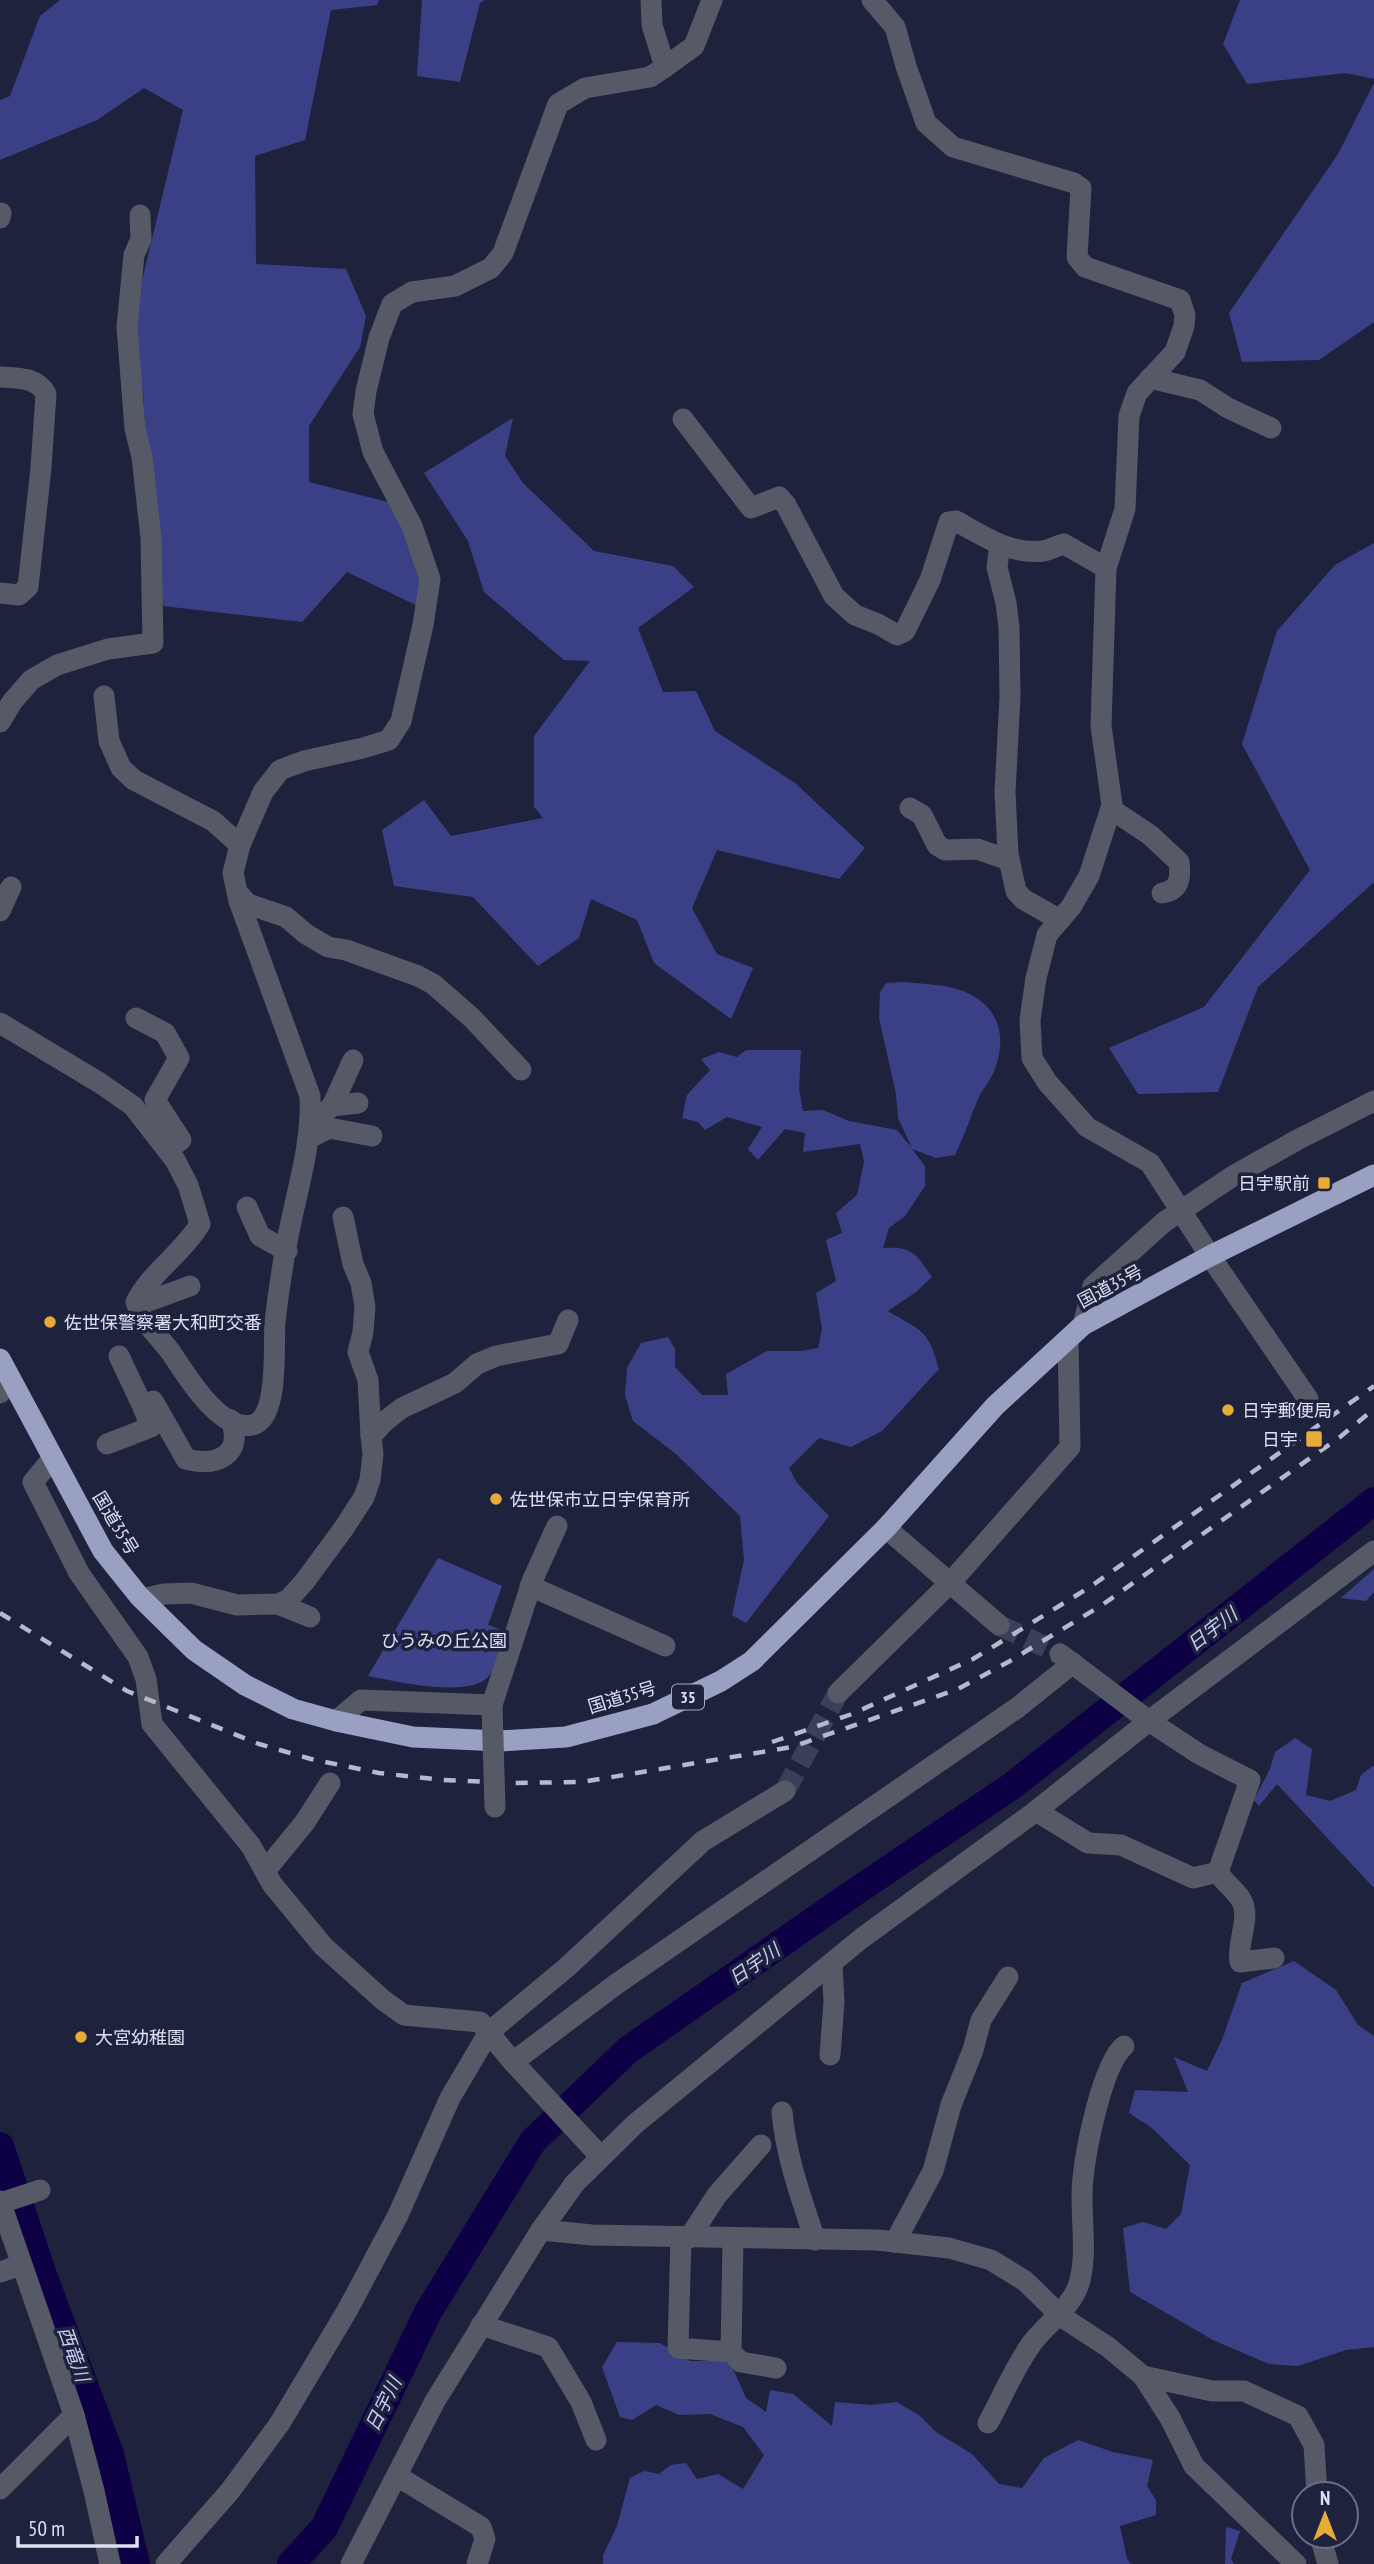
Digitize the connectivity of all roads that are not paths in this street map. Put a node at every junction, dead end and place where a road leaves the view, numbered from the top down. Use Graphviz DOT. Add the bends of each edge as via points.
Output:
graph roads {
  1 [pos="651,0"];
  2 [pos="712,0"];
  3 [pos="872,0"];
  4 [pos="665,67"];
  5 [pos="140,215"];
  6 [pos="0,377"];
  7 [pos="1150,378"];
  8 [pos="683,419"];
  9 [pos="1271,428"];
  10 [pos="1000,545"];
  11 [pos="1106,568"];
  12 [pos="0,593"];
  13 [pos="104,696"];
  14 [pos="0,722"];
  15 [pos="910,808"];
  16 [pos="1111,809"];
  17 [pos="240,845"];
  18 [pos="1009,860"];
  19 [pos="11,887"];
  20 [pos="237,892"];
  21 [pos="1162,893"];
  22 [pos="0,911"];
  23 [pos="1060,920"];
  24 [pos="136,1018"];
  25 [pos="0,1024"];
  26 [pos="355,1069"];
  27 [pos="521,1070"];
  28 [pos="1374,1101"];
  29 [pos="358,1103"];
  30 [pos="332,1106"];
  31 [pos="310,1131"];
  32 [pos="372,1136"];
  33 [pos="168,1150"];
  34 [pos="1374,1175"];
  35 [pos="247,1207"];
  36 [pos="1181,1212"];
  37 [pos="343,1217"];
  38 [pos="287,1251"];
  39 [pos="1210,1256"];
  40 [pos="190,1286"];
  41 [pos="138,1306"];
  42 [pos="568,1320"];
  43 [pos="1075,1332"];
  44 [pos="119,1356"];
  45 [pos="0,1359"];
  46 [pos="6,1386"];
  47 [pos="1308,1399"];
  48 [pos="143,1407"];
  49 [pos="231,1420"];
  50 [pos="371,1436"];
  51 [pos="107,1444"];
  52 [pos="53,1458"];
  53 [pos="557,1526"];
  54 [pos="886,1528"];
  55 [pos="1374,1551"];
  56 [pos="951,1582"];
  57 [pos="530,1586"];
  58 [pos="142,1599"];
  59 [pos="278,1604"];
  60 [pos="310,1617"];
  61 [pos="999,1625"];
  62 [pos="665,1646"];
  63 [pos="838,1693"];
  64 [pos="492,1705"];
  65 [pos="336,1721"];
  66 [pos="1149,1721"];
  67 [pos="330,1783"];
  68 [pos="785,1791"];
  69 [pos="495,1808"];
  70 [pos="1036,1811"];
  71 [pos="265,1871"];
  72 [pos="1218,1872"];
  73 [pos="1274,1958"];
  74 [pos="832,1963"];
  75 [pos="1008,1977"];
  76 [pos="489,2032"];
  77 [pos="1124,2046"];
  78 [pos="830,2055"];
  79 [pos="513,2062"];
  80 [pos="782,2112"];
  81 [pos="761,2146"];
  82 [pos="600,2156"];
  83 [pos="38,2191"];
  84 [pos="4,2201"];
  85 [pos="541,2230"];
  86 [pos="685,2237"];
  87 [pos="733,2239"];
  88 [pos="816,2240"];
  89 [pos="895,2242"];
  90 [pos="22,2265"];
  91 [pos="0,2273"];
  92 [pos="1058,2314"];
  93 [pos="481,2325"];
  94 [pos="731,2353"];
  95 [pos="776,2368"];
  96 [pos="1143,2376"];
  97 [pos="74,2415"];
  98 [pos="988,2423"];
  99 [pos="596,2440"];
  100 [pos="397,2476"];
  101 [pos="1316,2480"];
  102 [pos="0,2489"];
  103 [pos="110,2564"];
  104 [pos="166,2564"];
  105 [pos="351,2564"];
  106 [pos="477,2564"];
  107 [pos="1296,2564"];
  1 -- 4 [label="street" via="652,25"];
  2 -- 4 [label="street" via="694,46"];
  3 -- 7 [label="street" via="895,27 926,123 953,147 1074,183 1080,188 1077,257 1085,267 1180,300 1184,326 1175,352"];
  4 -- 17 [label="street" via="650,77 585,88 558,104 503,253 491,268 455,286 412,292 392,304 379,338 363,414 373,452 412,526 430,579 401,721 388,740 280,770 263,792"];
  5 -- 14 [label="street" via="141,239 134,255 127,327 135,429 151,537 153,643 108,649 57,665 31,680"];
  6 -- 12 [label="street" via="30,380 46,394 28,587 19,595"];
  7 -- 9 [label="street" via="1200,390"];
  7 -- 11 [label="street" via="1137,393 1129,416 1125,509"];
  8 -- 10 [label="street" via="751,508 779,497 786,505 834,596 855,615 897,635 905,631 930,580 948,522 956,521"];
  10 -- 11 [label="street" via="1029,552 1063,544"];
  10 -- 18 [label="street" via="997,567 1009,627 1005,792"];
  11 -- 16 [label="street" via="1101,726"];
  13 -- 17 [label="street" via="109,741 121,768 134,780 205,816"];
  15 -- 18 [label="street" via="922,815 937,845 945,850 977,849"];
  16 -- 21 [label="street" via="1180,862 1178,885"];
  16 -- 23 [label="street" via="1089,876"];
  17 -- 20 [label="street" via="233,873"];
  18 -- 23 [label="street" via="1016,891"];
  19 -- 22 [label="street"];
  20 -- 27 [label="street" via="248,904 286,917 328,947 433,984"];
  20 -- 31 [label="street" via="310,1096"];
  23 -- 36 [label="street" via="1047,935 1036,978 1030,1020 1032,1058 1087,1127 1150,1163"];
  24 -- 33 [label="street" via="165,1033 179,1058 155,1100 181,1140"];
  25 -- 33 [label="street" via="133,1106"];
  26 -- 30 [label="street"];
  28 -- 36 [label="street" via="1297,1140"];
  29 -- 30 [label="street"];
  30 -- 31 [label="street"];
  31 -- 32 [label="street" via="329,1128"];
  31 -- 38 [label="street"];
  33 -- 41 [label="street" via="188,1185 200,1224 183,1249 145,1285"];
  34 -- 39 [label="highway, 国道35号 / 35"];
  35 -- 38 [label="street" via="260,1236"];
  36 -- 39 [label="street"];
  36 -- 43 [label="street" via="1093,1286"];
  37 -- 50 [label="street" via="365,1307 358,1352 368,1380"];
  38 -- 49 [label="street" via="267,1414 251,1425"];
  39 -- 43 [label="highway, 国道35号 / 35"];
  39 -- 47 [label="street"];
  40 -- 41 [label="street"];
  41 -- 49 [label="street" via="202,1396"];
  42 -- 50 [label="street" via="558,1344 477,1364 455,1383 402,1409"];
  43 -- 54 [label="highway, 国道35号 / 35" via="995,1406"];
  43 -- 56 [label="street" via="1070,1447"];
  44 -- 48 [label="street"];
  45 -- 46 [label="highway, 国道35号 / 35"];
  46 -- 52 [label="highway, 国道35号 / 35"];
  48 -- 49 [label="street" via="153,1401 187,1459 198,1462 211,1463 235,1443"];
  48 -- 51 [label="street" via="151,1427"];
  50 -- 59 [label="street" via="370,1480 363,1497 305,1581"];
  52 -- 58 [label="highway, 国道35号 / 35" via="103,1551"];
  52 -- 71 [label="street" via="33,1482 79,1573 138,1657 152,1724 251,1846"];
  53 -- 57 [label="street"];
  54 -- 56 [label="street"];
  54 -- 65 [label="highway, 国道35号 / 35" via="752,1661 653,1714 566,1737 500,1741 413,1737"];
  55 -- 66 [label="street"];
  56 -- 61 [label="street"];
  56 -- 63 [label="street"];
  57 -- 62 [label="street"];
  57 -- 64 [label="street"];
  58 -- 59 [label="street" via="191,1593 237,1605"];
  58 -- 65 [label="highway, 国道35号 / 35" via="194,1650 244,1685 293,1709"];
  59 -- 60 [label="street"];
  64 -- 65 [label="street" via="361,1700"];
  64 -- 69 [label="street, bridge"];
  66 -- 70 [label="street"];
  66 -- 72 [label="street" via="1250,1780"];
  66 -- 79 [label="street" via="1066,1659 1017,1708 615,1985"];
  67 -- 71 [label="street" via="306,1822"];
  68 -- 76 [label="street" via="703,1842"];
  70 -- 72 [label="street" via="1088,1843 1121,1845 1193,1878"];
  70 -- 74 [label="street"];
  71 -- 76 [label="street" via="323,1945 383,2000 404,2015 480,2022"];
  72 -- 73 [label="street" via="1244,1908 1240,1962"];
  74 -- 78 [label="street"];
  74 -- 82 [label="street"];
  75 -- 89 [label="street" via="981,2020 933,2171"];
  76 -- 79 [label="street"];
  76 -- 104 [label="street" via="450,2098 398,2215 348,2309 280,2423 230,2491"];
  77 -- 92 [label="street" via="1110,2067 1091,2135 1083,2178 1080,2282"];
  79 -- 82 [label="street"];
  80 -- 88 [label="street" via="792,2169"];
  81 -- 86 [label="street"];
  82 -- 85 [label="street"];
  83 -- 84 [label="street"];
  84 -- 90 [label="street"];
  85 -- 86 [label="street"];
  85 -- 93 [label="street"];
  86 -- 87 [label="street"];
  86 -- 94 [label="street" via="678,2348"];
  87 -- 88 [label="street"];
  87 -- 94 [label="street"];
  88 -- 89 [label="street"];
  89 -- 92 [label="street" via="948,2248 991,2260 1025,2281"];
  90 -- 91 [label="street"];
  90 -- 97 [label="street"];
  92 -- 96 [label="street"];
  92 -- 98 [label="street" via="1016,2367"];
  93 -- 99 [label="street" via="548,2347 582,2402"];
  93 -- 100 [label="street" via="435,2400"];
  94 -- 95 [label="street" via="741,2362"];
  96 -- 101 [label="street" via="1212,2391 1244,2391 1298,2416 1314,2445"];
  96 -- 107 [label="street" via="1194,2466"];
  97 -- 102 [label="street"];
  97 -- 103 [label="street"];
  100 -- 105 [label="street"];
  100 -- 106 [label="street" via="481,2527 485,2539"];
}
